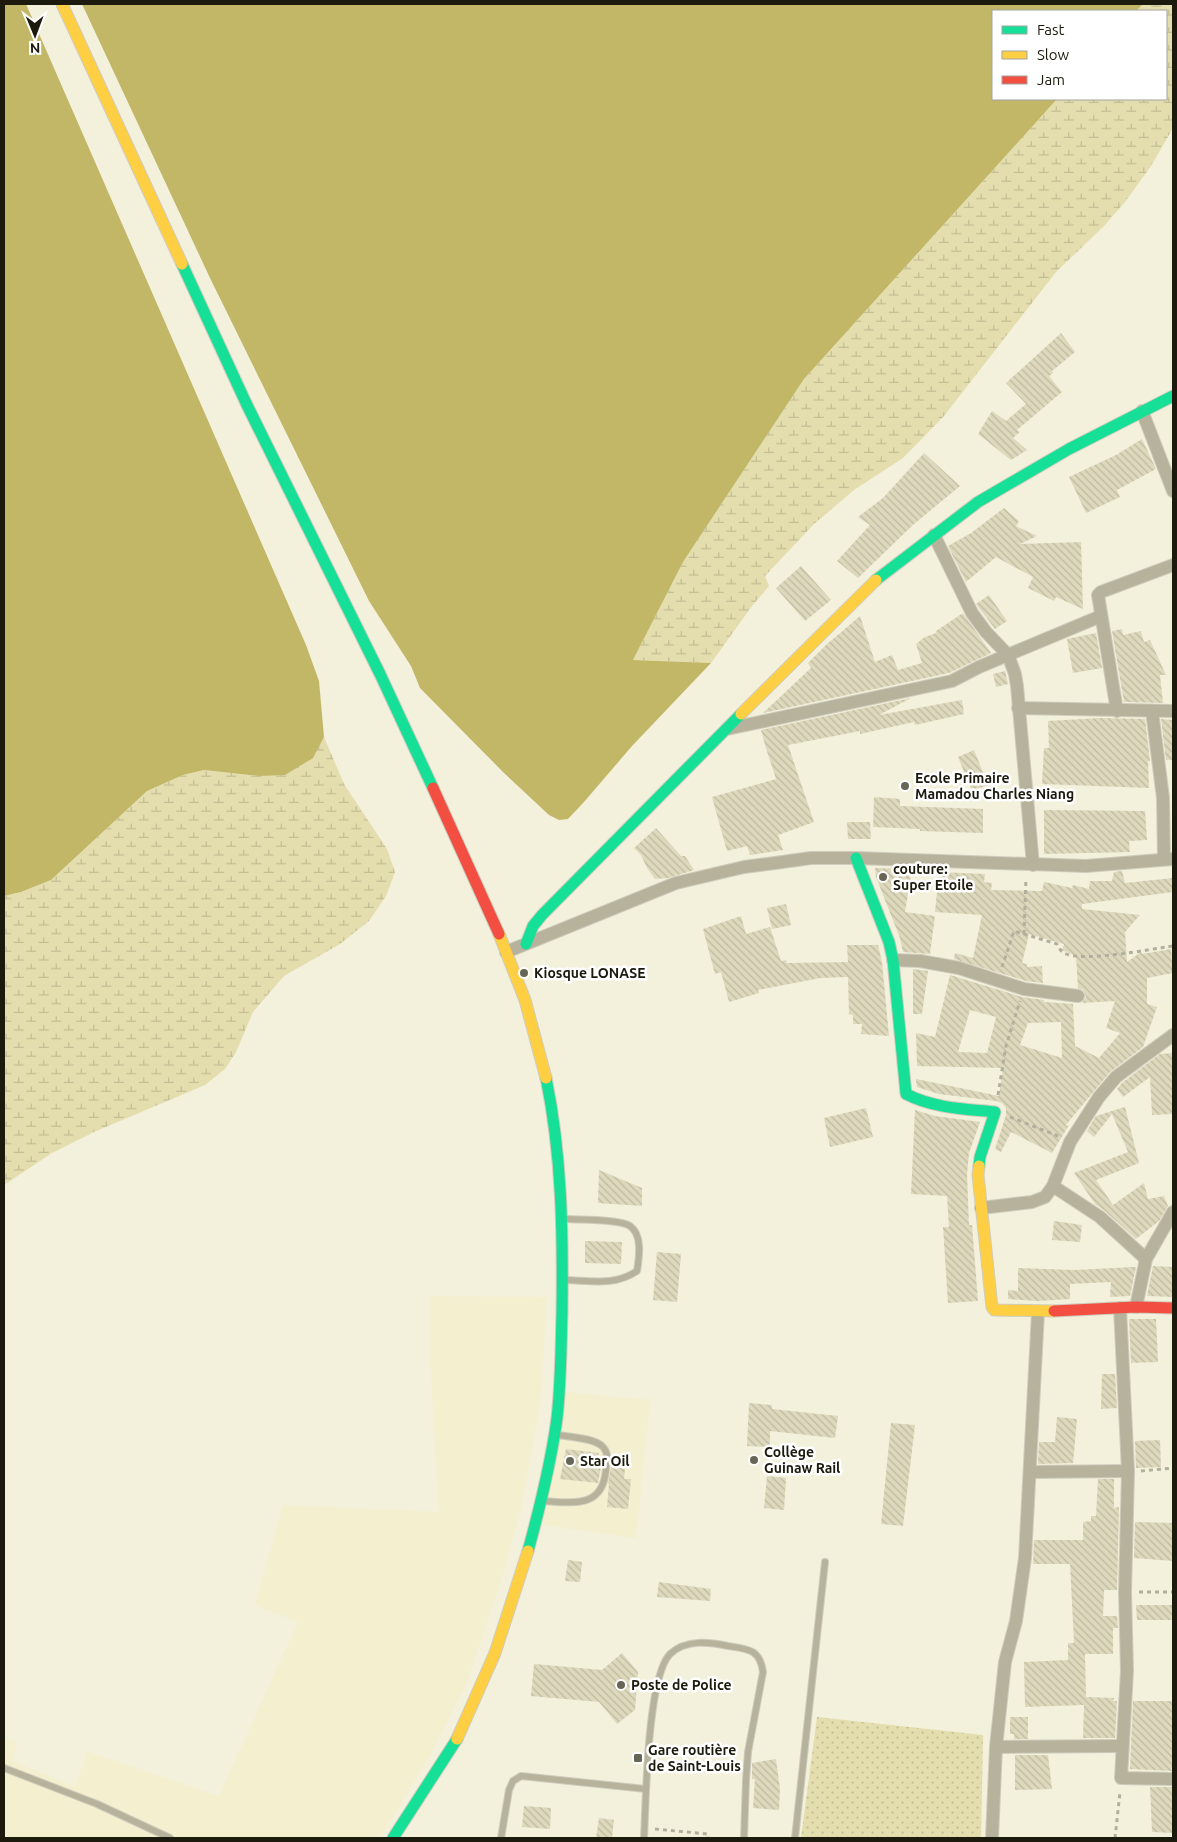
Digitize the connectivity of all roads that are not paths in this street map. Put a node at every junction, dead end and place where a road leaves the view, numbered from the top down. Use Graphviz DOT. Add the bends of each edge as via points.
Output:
graph roads {
  1 [pos="62,4"];
  2 [pos="1173,396"];
  3 [pos="1142,411"];
  4 [pos="1173,491"];
  5 [pos="934,535"];
  6 [pos="1173,565"];
  7 [pos="1101,616"];
  8 [pos="1008,655"];
  9 [pos="1018,708"];
  10 [pos="1118,711"];
  11 [pos="1152,711"];
  12 [pos="1173,711"];
  13 [pos="724,730"];
  14 [pos="856,858"];
  15 [pos="1169,859"];
  16 [pos="1029,865"];
  17 [pos="526,944"];
  18 [pos="506,952"];
  19 [pos="893,960"];
  20 [pos="1078,996"];
  21 [pos="1173,1035"];
  22 [pos="1053,1186"];
  23 [pos="981,1208"];
  24 [pos="1173,1212"];
  25 [pos="561,1218"];
  26 [pos="1146,1259"];
  27 [pos="562,1280"];
  28 [pos="1136,1307"];
  29 [pos="1120,1308"];
  30 [pos="1173,1308"];
  31 [pos="1038,1312"];
  32 [pos="554,1435"];
  33 [pos="1128,1471"];
  34 [pos="1030,1472"];
  35 [pos="541,1501"];
  36 [pos="825,1562"];
  37 [pos="1122,1746"];
  38 [pos="996,1747"];
  39 [pos="4,1768"];
  40 [pos="1173,1779"];
  41 [pos="646,1789"];
  42 [pos="170,1838"];
  43 [pos="393,1838"];
  44 [pos="501,1838"];
  45 [pos="644,1838"];
  46 [pos="744,1838"];
  47 [pos="796,1838"];
  48 [pos="992,1838"];
  1 -- 18 [label="main road" via="277,468 402,721"];
  2 -- 3 [label="main road"];
  3 -- 4 [label="street"];
  3 -- 5 [label="main road" via="978,502"];
  5 -- 8 [label="street" via="972,613"];
  5 -- 13 [label="main road" via="866,588"];
  6 -- 7 [label="street" via="1101,592 1098,599"];
  7 -- 8 [label="street"];
  7 -- 10 [label="street"];
  8 -- 9 [label="street" via="1015,674"];
  8 -- 13 [label="street" via="952,681"];
  9 -- 10 [label="street"];
  9 -- 16 [label="street"];
  10 -- 11 [label="street"];
  11 -- 12 [label="street"];
  11 -- 15 [label="street"];
  13 -- 17 [label="main road" via="542,915 533,926"];
  14 -- 16 [label="street"];
  14 -- 17 [label="street" via="775,862 676,883"];
  14 -- 19 [label="main road"];
  15 -- 16 [label="street" via="1111,865"];
  17 -- 18 [label="street"];
  18 -- 25 [label="main road" via="522,992 540,1055 553,1123"];
  19 -- 20 [label="street" via="959,968 1024,989"];
  19 -- 23 [label="main road" via="906,1094 944,1106 995,1112 980,1157"];
  21 -- 22 [label="street" via="1116,1077 1099,1097 1070,1142"];
  22 -- 23 [label="street" via="1044,1197 1032,1202"];
  22 -- 26 [label="street" via="1100,1217"];
  23 -- 31 [label="main road" via="992,1307 996,1311"];
  24 -- 26 [label="street"];
  25 -- 27 [label="main road"];
  25 -- 27 [label="lane" via="619,1222 630,1226 637,1236 640,1253 637,1271 617,1281"];
  26 -- 28 [label="street"];
  27 -- 32 [label="main road" via="561,1369"];
  28 -- 29 [label="main road"];
  28 -- 30 [label="main road"];
  29 -- 31 [label="main road"];
  29 -- 33 [label="street"];
  31 -- 34 [label="street"];
  32 -- 35 [label="main road"];
  32 -- 35 [label="lane" via="594,1442 603,1447 607,1455 605,1483 598,1494 588,1500"];
  33 -- 34 [label="street"];
  33 -- 37 [label="street" via="1127,1671"];
  34 -- 38 [label="street" via="1024,1566 1016,1621 1005,1662"];
  35 -- 43 [label="main road" via="511,1609 483,1682 457,1740 403,1829"];
  36 -- 47 [label="lane"];
  37 -- 38 [label="street"];
  37 -- 40 [label="street" via="1121,1778"];
  38 -- 48 [label="street"];
  39 -- 42 [label="lane" via="97,1804"];
  41 -- 44 [label="lane" via="521,1776 513,1781 509,1790"];
  41 -- 45 [label="lane"];
  41 -- 46 [label="lane" via="654,1694 660,1672 671,1654 694,1642 752,1650 762,1661 763,1672 748,1752"];
}
